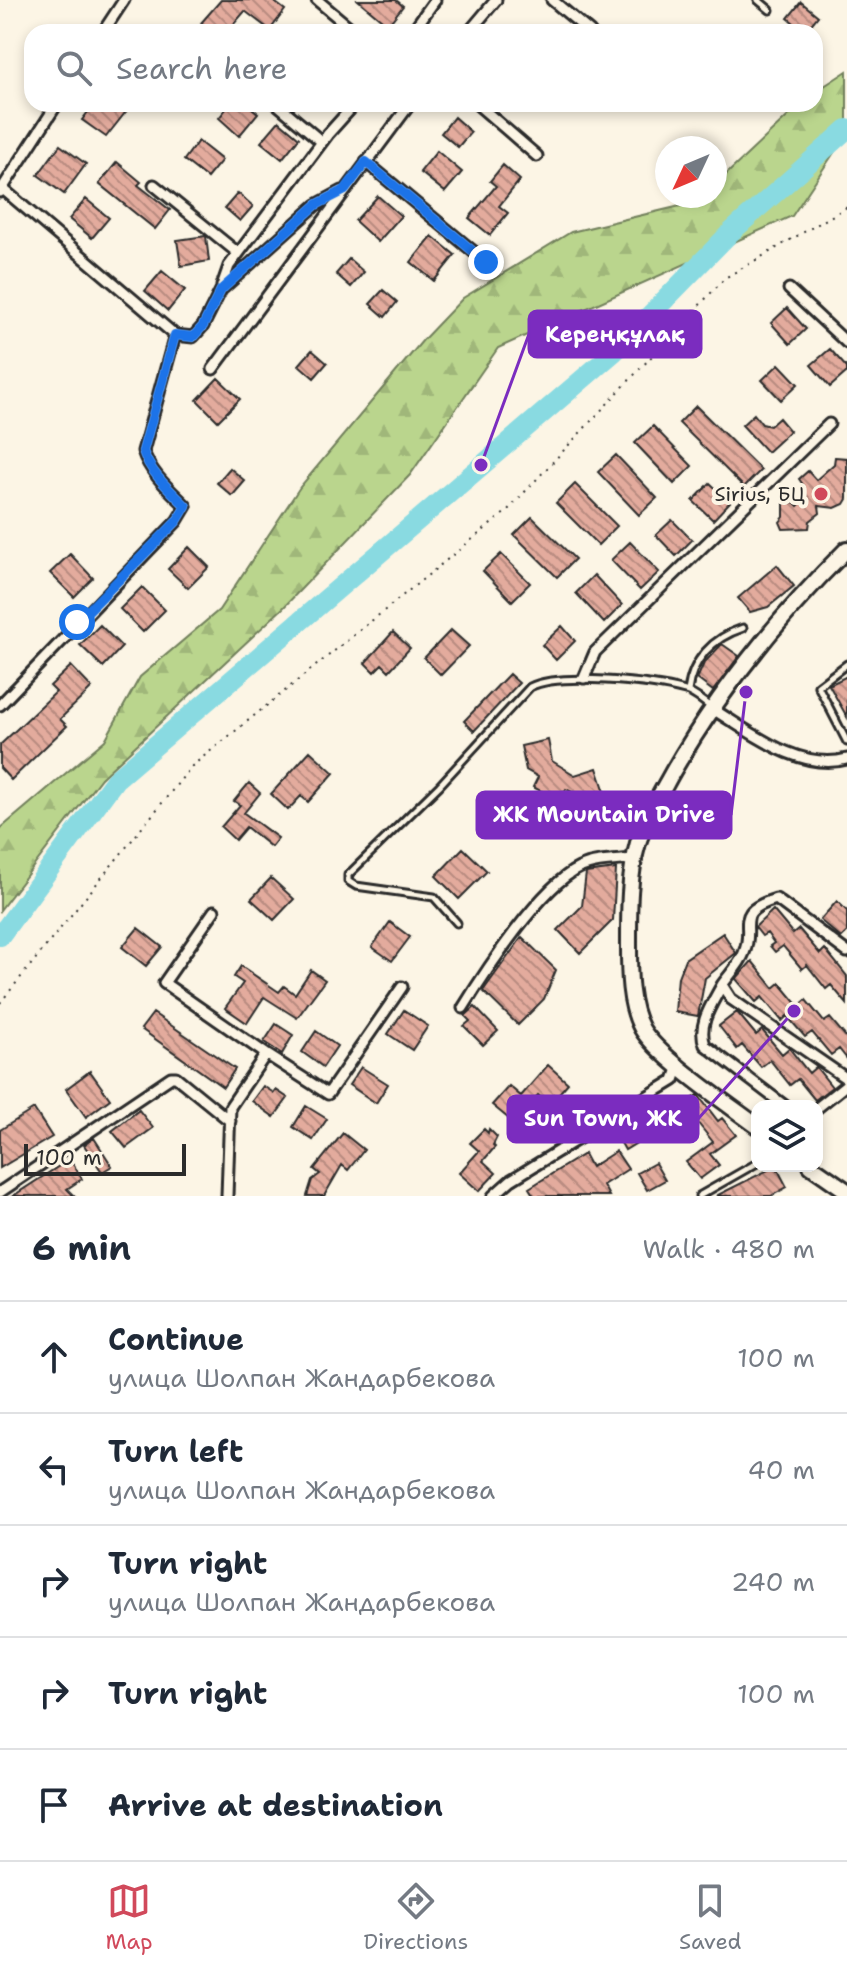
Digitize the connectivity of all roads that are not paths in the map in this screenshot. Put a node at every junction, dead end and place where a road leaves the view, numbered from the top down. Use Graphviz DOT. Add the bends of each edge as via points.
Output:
graph roads {
  1 [pos="124,0"];
  2 [pos="317,0"];
  3 [pos="435,0"];
  4 [pos="496,0"];
  5 [pos="552,0"];
  6 [pos="758,0"];
  7 [pos="770,10"];
  8 [pos="108,24"];
  9 [pos="346,24"];
  10 [pos="418,24"];
  11 [pos="476,24"];
  12 [pos="580,24"];
  13 [pos="52,112"];
  14 [pos="286,112"];
  15 [pos="348,112"];
  16 [pos="404,112"];
  17 [pos="486,112"];
  18 [pos="322,142"];
  19 [pos="537,156"];
  20 [pos="366,162"];
  21 [pos="154,185"];
  22 [pos="1,190"];
  23 [pos="345,190"];
  24 [pos="238,253"];
  25 [pos="486,262"];
  26 [pos="789,289"];
  27 [pos="221,290"];
  28 [pos="175,335"];
  29 [pos="847,343"];
  30 [pos="213,369"];
  31 [pos="829,424"];
  32 [pos="847,549"];
  33 [pos="743,628"];
  34 [pos="847,664"];
  35 [pos="584,678"];
  36 [pos="688,691"];
  37 [pos="0,705"];
  38 [pos="711,708"];
  39 [pos="847,742"];
  40 [pos="847,759"];
  41 [pos="634,859"];
  42 [pos="214,911"];
  43 [pos="457,923"];
  44 [pos="847,952"];
  45 [pos="722,985"];
  46 [pos="402,987"];
  47 [pos="463,1008"];
  48 [pos="266,1054"];
  49 [pos="679,1066"];
  50 [pos="847,1082"];
  51 [pos="777,1100"];
  52 [pos="823,1103"];
  53 [pos="230,1121"];
  54 [pos="751,1121"];
  55 [pos="751,1166"];
  56 [pos="820,1172"];
  57 [pos="847,1191"];
  58 [pos="0,1192"];
  59 [pos="227,1196"];
  60 [pos="493,1196"];
  61 [pos="699,1196"];
  1 -- 8 [label="street"];
  2 -- 9 [label="street"];
  3 -- 10 [label="street"];
  4 -- 11 [label="street"];
  5 -- 12 [label="street"];
  6 -- 7 [label="lane"];
  13 -- 22 [label="street"];
  14 -- 18 [label="street"];
  15 -- 18 [label="street"];
  16 -- 20 [label="street"];
  17 -- 19 [label="street"];
  18 -- 24 [label="street"];
  20 -- 23 [label="street"];
  20 -- 25 [label="street"];
  21 -- 24 [label="street"];
  22 -- 28 [label="street"];
  23 -- 27 [label="street" via="316,205"];
  23 -- 30 [label="street"];
  24 -- 27 [label="street"];
  26 -- 29 [label="street"];
  27 -- 28 [label="street" via="193,337"];
  28 -- 37 [label="street" via="143,451 156,475 186,506"];
  31 -- 35 [label="street" via="595,652"];
  32 -- 38 [label="street" via="763,640"];
  33 -- 36 [label="lane" via="698,658"];
  34 -- 39 [label="lane" via="818,686"];
  35 -- 36 [label="lane"];
  35 -- 43 [label="lane" via="543,680 530,687 348,875 356,886 434,897"];
  36 -- 38 [label="lane"];
  38 -- 40 [label="street" via="787,753"];
  38 -- 41 [label="street" via="657,799"];
  41 -- 47 [label="street" via="586,865 560,881 512,935"];
  41 -- 49 [label="street" via="631,990 641,1026"];
  42 -- 48 [label="street" via="164,983"];
  44 -- 45 [label="street" via="776,899 752,911 744,955"];
  45 -- 50 [label="street" via="731,999"];
  45 -- 51 [label="street" via="705,1017 705,1045"];
  46 -- 48 [label="street" via="328,1094"];
  48 -- 53 [label="street" via="230,1107"];
  49 -- 54 [label="street"];
  49 -- 60 [label="street" via="674,1080"];
  50 -- 52 [label="street"];
  53 -- 58 [label="street" via="171,1077"];
  53 -- 59 [label="street"];
  55 -- 61 [label="lane"];
  56 -- 57 [label="street"];
}
